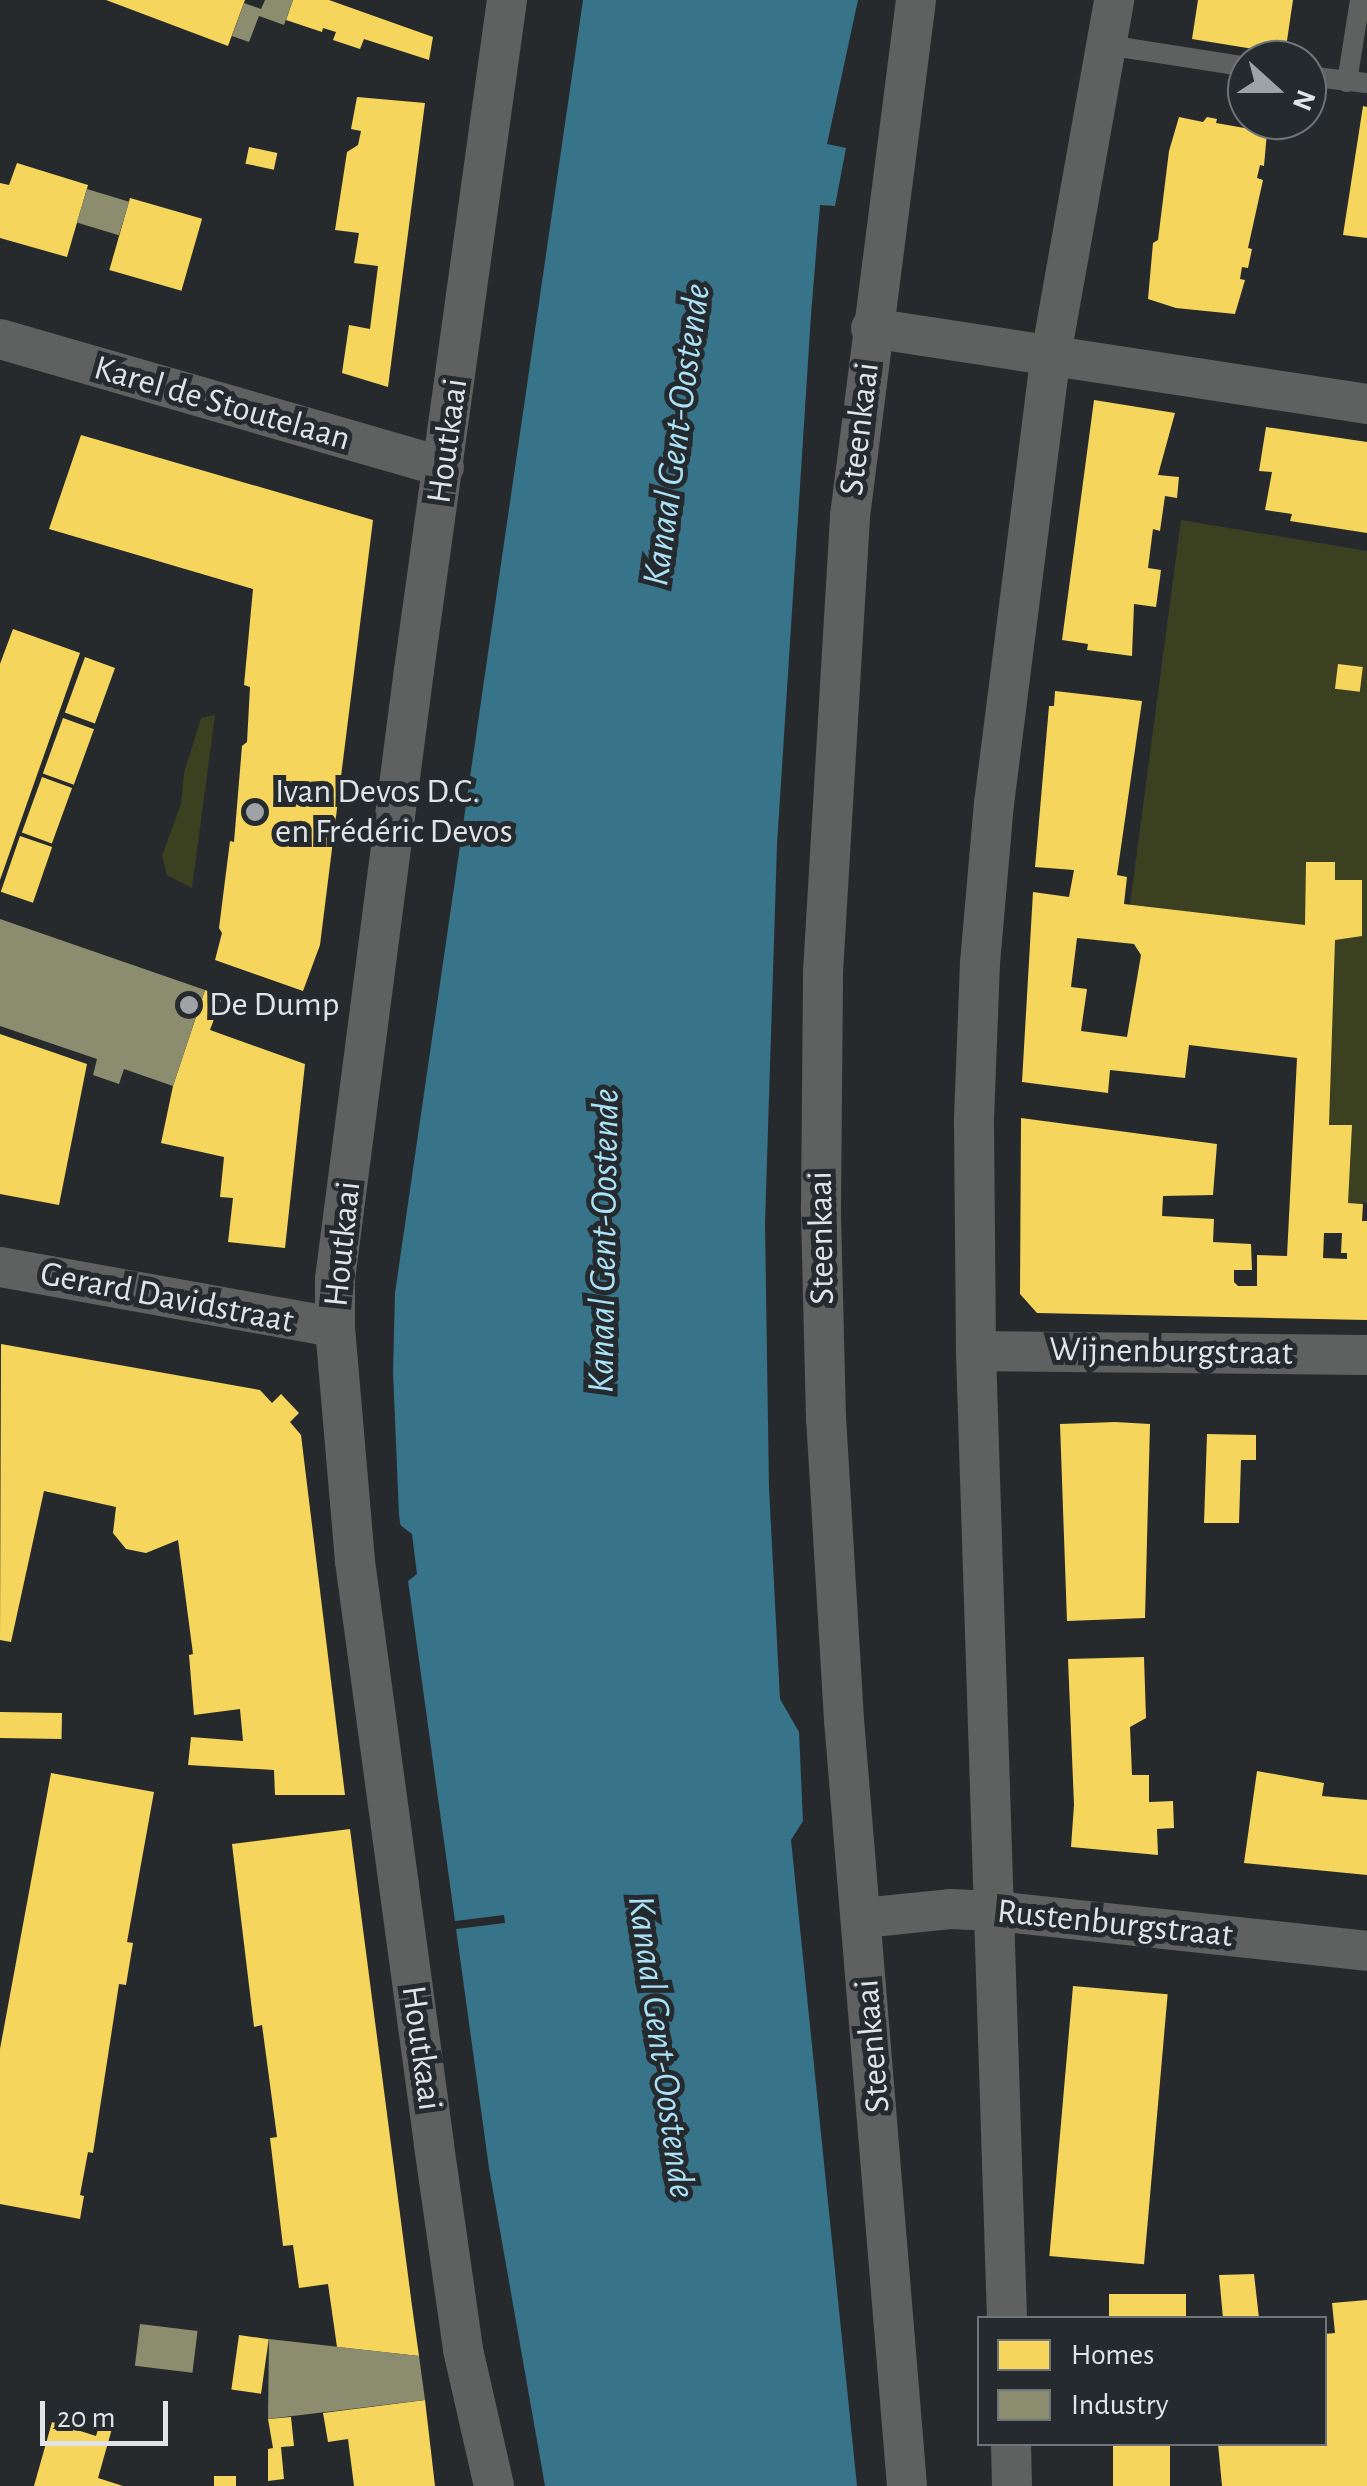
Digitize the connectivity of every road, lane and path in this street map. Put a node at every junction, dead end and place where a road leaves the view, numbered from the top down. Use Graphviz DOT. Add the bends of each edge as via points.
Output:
graph roads {
  1 [pos="507,0"];
  2 [pos="916,0"];
  3 [pos="1114,0"];
  4 [pos="1360,0"];
  5 [pos="1107,45"];
  6 [pos="1227,64"];
  7 [pos="1327,79"];
  8 [pos="1357,83"];
  9 [pos="872,328"];
  10 [pos="0,339"];
  11 [pos="1051,355"];
  12 [pos="1367,404"];
  13 [pos="444,467"];
  14 [pos="0,1267"];
  15 [pos="335,1328"];
  16 [pos="976,1351"];
  17 [pos="1367,1354"];
  18 [pos="996,1910"];
  19 [pos="863,1918"];
  20 [pos="1367,1951"];
  21 [pos="1007,2316"];
  22 [pos="1011,2446"];
  23 [pos="908,2483"];
  24 [pos="494,2486"];
  25 [pos="1012,2486"];
  1 -- 13 [label="street, Houtkaai"];
  2 -- 9 [label="street, Steenkaai"];
  3 -- 5 [label="street"];
  4 -- 8 [label="lane"];
  5 -- 6 [label="lane"];
  5 -- 11 [label="street"];
  7 -- 8 [label="lane"];
  9 -- 11 [label="street"];
  9 -- 19 [label="street, Steenkaai" via="832,754 820,1208 826,1419"];
  10 -- 13 [label="street, Karel de Stoutelaan"];
  11 -- 12 [label="street"];
  11 -- 16 [label="street" via="980,963"];
  13 -- 15 [label="street, Houtkaai" via="336,1279"];
  14 -- 15 [label="street, Gerard Davidstraat"];
  15 -- 24 [label="street, Houtkaai" via="355,1561 428,2104 463,2349"];
  16 -- 17 [label="street, Wijnenburgstraat"];
  16 -- 18 [label="street"];
  18 -- 19 [label="street, Rustenburgstraat"];
  18 -- 20 [label="street, Rustenburgstraat"];
  18 -- 21 [label="street"];
  19 -- 23 [label="street, Steenkaai"];
  22 -- 25 [label="street"];
}
